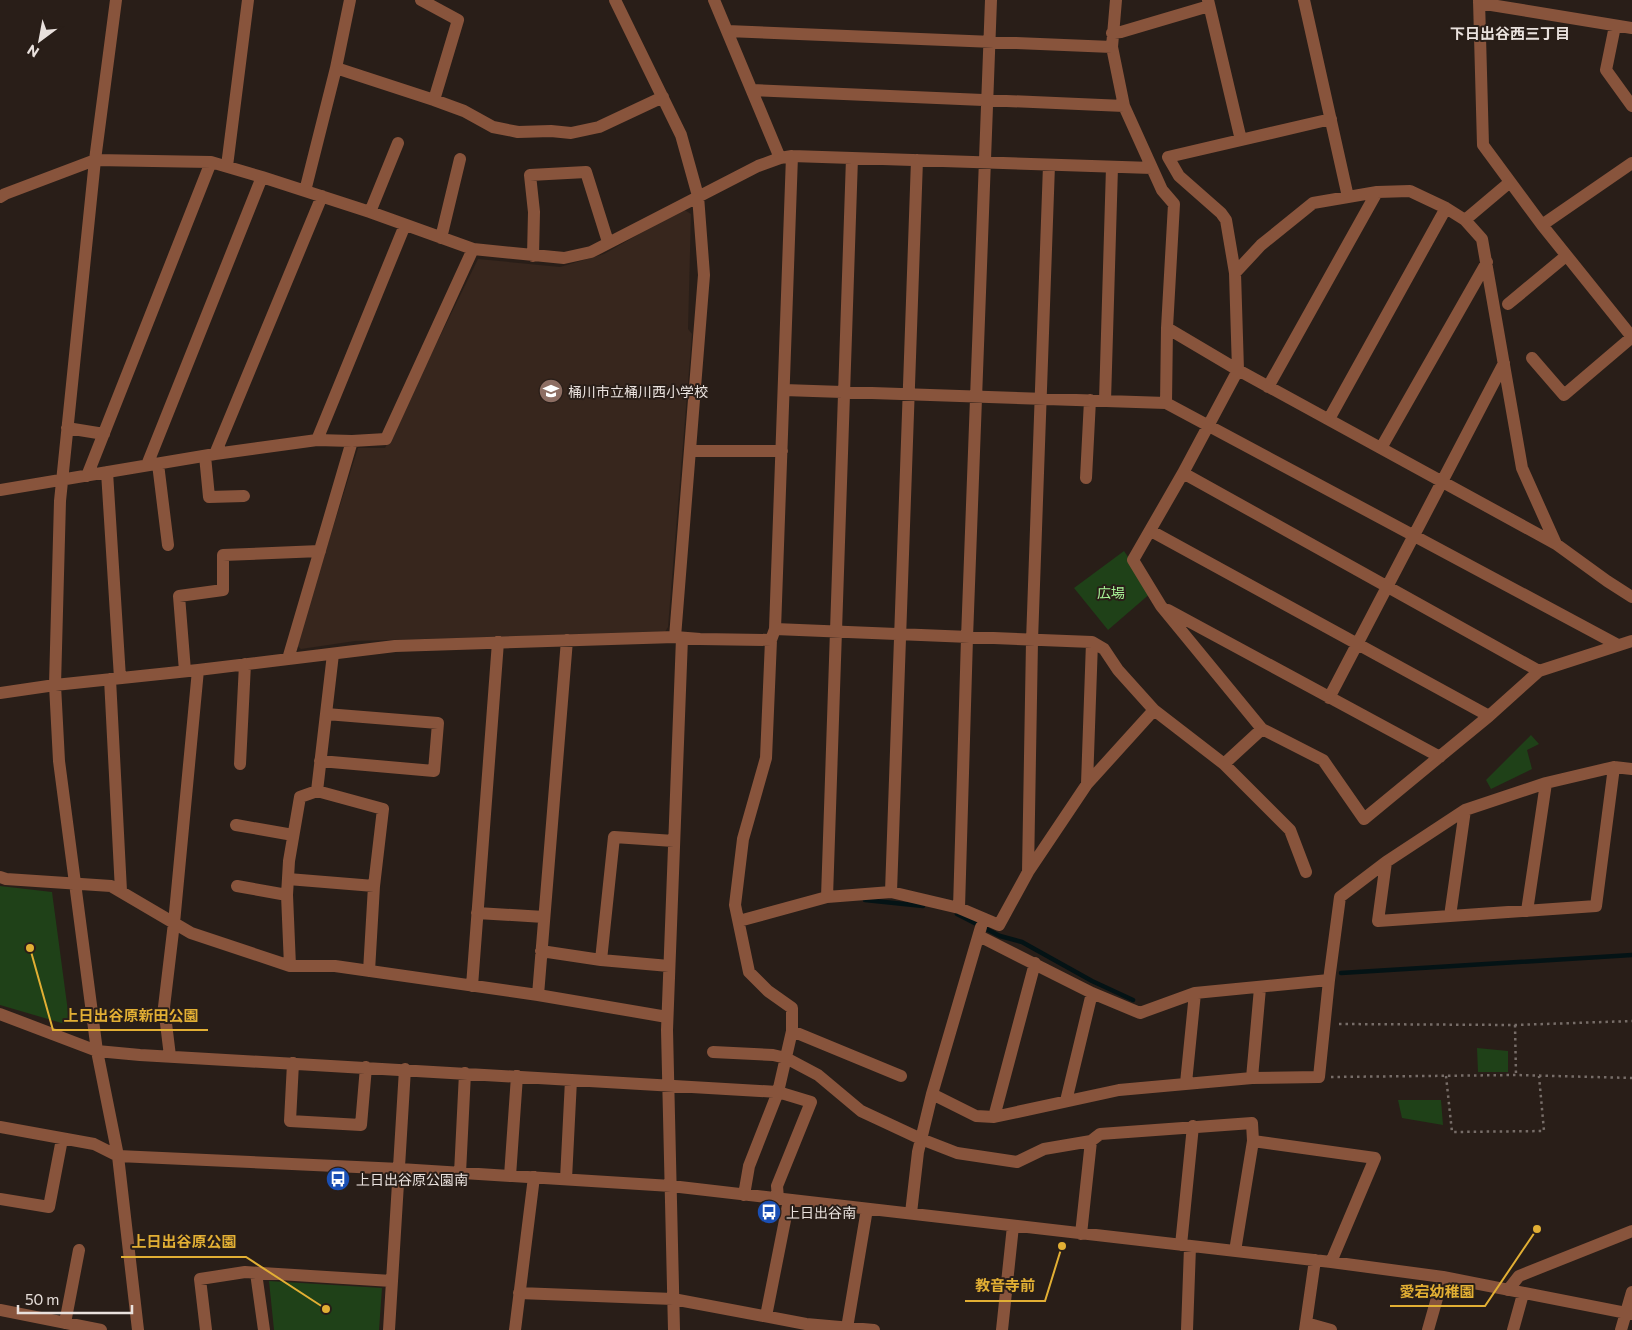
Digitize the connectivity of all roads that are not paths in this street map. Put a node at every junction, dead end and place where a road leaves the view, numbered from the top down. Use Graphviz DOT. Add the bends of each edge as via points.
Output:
graph roads {
  1 [pos="116,0"];
  2 [pos="248,0"];
  3 [pos="350,0"];
  4 [pos="421,0"];
  5 [pos="615,0"];
  6 [pos="714,0"];
  7 [pos="992,0"];
  8 [pos="1116,0"];
  9 [pos="1304,0"];
  10 [pos="1479,2"];
  11 [pos="1209,3"];
  12 [pos="1615,26"];
  13 [pos="1632,28"];
  14 [pos="727,31"];
  15 [pos="1112,33"];
  16 [pos="990,42"];
  17 [pos="1112,46"];
  18 [pos="336,68"];
  19 [pos="752,90"];
  20 [pos="663,98"];
  21 [pos="434,100"];
  22 [pos="988,100"];
  23 [pos="1124,106"];
  24 [pos="1632,106"];
  25 [pos="1330,119"];
  26 [pos="1241,140"];
  27 [pos="398,143"];
  28 [pos="786,157"];
  29 [pos="852,158"];
  30 [pos="460,159"];
  31 [pos="95,160"];
  32 [pos="917,160"];
  33 [pos="211,162"];
  34 [pos="985,162"];
  35 [pos="1632,163"];
  36 [pos="1049,165"];
  37 [pos="227,166"];
  38 [pos="1112,166"];
  39 [pos="1152,168"];
  40 [pos="262,177"];
  41 [pos="1510,182"];
  42 [pos="305,191"];
  43 [pos="1376,192"];
  44 [pos="322,196"];
  45 [pos="698,196"];
  46 [pos="0,197"];
  47 [pos="1348,197"];
  48 [pos="1446,208"];
  49 [pos="370,212"];
  50 [pos="1465,220"];
  51 [pos="405,225"];
  52 [pos="1542,226"];
  53 [pos="441,238"];
  54 [pos="608,242"];
  55 [pos="473,250"];
  56 [pos="533,256"];
  57 [pos="1566,256"];
  58 [pos="1487,262"];
  59 [pos="1236,273"];
  60 [pos="1508,304"];
  61 [pos="1167,328"];
  62 [pos="1632,337"];
  63 [pos="1532,358"];
  64 [pos="1504,363"];
  65 [pos="1238,370"];
  66 [pos="1268,387"];
  67 [pos="784,390"];
  68 [pos="844,392"];
  69 [pos="909,394"];
  70 [pos="976,397"];
  71 [pos="1041,399"];
  72 [pos="1090,400"];
  73 [pos="1105,401"];
  74 [pos="1166,403"];
  75 [pos="1329,420"];
  76 [pos="1208,426"];
  77 [pos="67,428"];
  78 [pos="104,434"];
  79 [pos="317,440"];
  80 [pos="352,441"];
  81 [pos="1381,448"];
  82 [pos="690,451"];
  83 [pos="782,451"];
  84 [pos="210,455"];
  85 [pos="152,464"];
  86 [pos="107,472"];
  87 [pos="1183,473"];
  88 [pos="87,476"];
  89 [pos="1086,478"];
  90 [pos="62,480"];
  91 [pos="1442,481"];
  92 [pos="0,490"];
  93 [pos="244,496"];
  94 [pos="1151,531"];
  95 [pos="1414,535"];
  96 [pos="1556,544"];
  97 [pos="168,545"];
  98 [pos="320,551"];
  99 [pos="1388,586"];
  100 [pos="1632,597"];
  101 [pos="1162,606"];
  102 [pos="836,632"];
  103 [pos="773,634"];
  104 [pos="900,635"];
  105 [pos="679,638"];
  106 [pos="966,638"];
  107 [pos="567,640"];
  108 [pos="1632,640"];
  109 [pos="1032,641"];
  110 [pos="498,642"];
  111 [pos="1092,642"];
  112 [pos="1357,644"];
  113 [pos="1618,645"];
  114 [pos="333,654"];
  115 [pos="288,659"];
  116 [pos="245,664"];
  117 [pos="192,671"];
  118 [pos="1539,671"];
  119 [pos="115,678"];
  120 [pos="55,685"];
  121 [pos="0,693"];
  122 [pos="1329,698"];
  123 [pos="1154,710"];
  124 [pos="326,714"];
  125 [pos="1490,716"];
  126 [pos="1262,729"];
  127 [pos="1440,757"];
  128 [pos="320,761"];
  129 [pos="240,764"];
  130 [pos="1224,764"];
  131 [pos="1614,767"];
  132 [pos="1632,769"];
  133 [pos="1546,782"];
  134 [pos="1087,784"];
  135 [pos="317,791"];
  136 [pos="1465,810"];
  137 [pos="236,826"];
  138 [pos="293,835"];
  139 [pos="674,841"];
  140 [pos="1386,862"];
  141 [pos="1028,872"];
  142 [pos="1306,872"];
  143 [pos="0,877"];
  144 [pos="288,879"];
  145 [pos="75,883"];
  146 [pos="238,886"];
  147 [pos="374,886"];
  148 [pos="121,891"];
  149 [pos="891,892"];
  150 [pos="287,895"];
  151 [pos="827,897"];
  152 [pos="959,908"];
  153 [pos="1527,911"];
  154 [pos="477,913"];
  155 [pos="1450,916"];
  156 [pos="544,917"];
  157 [pos="983,919"];
  158 [pos="739,921"];
  159 [pos="174,923"];
  160 [pos="979,936"];
  161 [pos="541,951"];
  162 [pos="601,960"];
  163 [pos="1035,963"];
  164 [pos="290,966"];
  165 [pos="669,966"];
  166 [pos="369,971"];
  167 [pos="1328,980"];
  168 [pos="472,986"];
  169 [pos="1260,988"];
  170 [pos="1092,993"];
  171 [pos="1194,993"];
  172 [pos="538,996"];
  173 [pos="0,1014"];
  174 [pos="667,1017"];
  175 [pos="792,1031"];
  176 [pos="97,1051"];
  177 [pos="713,1052"];
  178 [pos="170,1056"];
  179 [pos="786,1058"];
  180 [pos="293,1063"];
  181 [pos="366,1067"];
  182 [pos="405,1069"];
  183 [pos="465,1073"];
  184 [pos="517,1076"];
  185 [pos="901,1076"];
  186 [pos="1252,1078"];
  187 [pos="571,1080"];
  188 [pos="1186,1083"];
  189 [pos="668,1086"];
  190 [pos="778,1092"];
  191 [pos="932,1094"];
  192 [pos="1066,1102"];
  193 [pos="994,1117"];
  194 [pos="1193,1126"];
  195 [pos="0,1127"];
  196 [pos="62,1139"];
  197 [pos="921,1139"];
  198 [pos="1092,1141"];
  199 [pos="1253,1141"];
  200 [pos="118,1156"];
  201 [pos="400,1169"];
  202 [pos="460,1173"];
  203 [pos="510,1176"];
  204 [pos="534,1177"];
  205 [pos="566,1179"];
  206 [pos="671,1186"];
  207 [pos="744,1195"];
  208 [pos="0,1199"];
  209 [pos="783,1199"];
  210 [pos="867,1209"];
  211 [pos="911,1213"];
  212 [pos="1013,1226"];
  213 [pos="1632,1231"];
  214 [pos="1081,1234"];
  215 [pos="1186,1246"];
  216 [pos="79,1250"];
  217 [pos="1235,1251"];
  218 [pos="1315,1260"];
  219 [pos="1331,1262"];
  220 [pos="256,1273"];
  221 [pos="1443,1277"];
  222 [pos="392,1280"];
  223 [pos="1508,1290"];
  224 [pos="1632,1292"];
  225 [pos="518,1293"];
  226 [pos="1523,1294"];
  227 [pos="673,1299"];
  228 [pos="0,1310"];
  229 [pos="1629,1313"];
  230 [pos="766,1316"];
  231 [pos="60,1325"];
  232 [pos="1306,1326"];
  233 [pos="806,1327"];
  234 [pos="847,1328"];
  235 [pos="101,1330"];
  236 [pos="138,1330"];
  237 [pos="206,1330"];
  238 [pos="264,1330"];
  239 [pos="389,1330"];
  240 [pos="515,1330"];
  241 [pos="674,1330"];
  242 [pos="874,1330"];
  243 [pos="1002,1330"];
  244 [pos="1187,1330"];
  245 [pos="1331,1330"];
  246 [pos="1428,1330"];
  247 [pos="1513,1330"];
  248 [pos="1621,1330"];
  1 -- 31 [label="street"];
  2 -- 37 [label="street"];
  3 -- 18 [label="street"];
  4 -- 21 [label="street" via="458,20"];
  5 -- 20 [label="street"];
  6 -- 14 [label="street"];
  7 -- 16 [label="street"];
  8 -- 15 [label="street"];
  9 -- 25 [label="street"];
  10 -- 12 [label="street"];
  10 -- 41 [label="street" via="1483,145"];
  11 -- 15 [label="street"];
  11 -- 26 [label="street"];
  12 -- 13 [label="street"];
  12 -- 24 [label="street" via="1606,70"];
  14 -- 16 [label="street"];
  14 -- 19 [label="street"];
  15 -- 17 [label="street"];
  16 -- 17 [label="street"];
  16 -- 22 [label="street"];
  17 -- 23 [label="street"];
  18 -- 21 [label="street"];
  18 -- 42 [label="street"];
  19 -- 22 [label="street"];
  19 -- 28 [label="street"];
  20 -- 21 [label="street" via="599,127 572,133 493,128 464,111"];
  20 -- 45 [label="street" via="681,135"];
  22 -- 23 [label="street"];
  22 -- 34 [label="street"];
  23 -- 39 [label="street"];
  25 -- 26 [label="street"];
  25 -- 47 [label="street"];
  26 -- 59 [label="street" via="1168,157 1176,172 1226,220"];
  27 -- 49 [label="street"];
  28 -- 29 [label="street"];
  28 -- 45 [label="street" via="758,166"];
  28 -- 67 [label="street"];
  29 -- 32 [label="street"];
  29 -- 68 [label="street"];
  30 -- 53 [label="street"];
  31 -- 33 [label="street"];
  31 -- 46 [label="street"];
  31 -- 77 [label="street"];
  32 -- 34 [label="street"];
  32 -- 69 [label="street"];
  33 -- 37 [label="street"];
  33 -- 78 [label="street"];
  34 -- 36 [label="street"];
  34 -- 70 [label="street"];
  35 -- 52 [label="street"];
  36 -- 38 [label="street"];
  36 -- 71 [label="street"];
  37 -- 40 [label="street"];
  38 -- 39 [label="street"];
  38 -- 73 [label="street"];
  39 -- 61 [label="street" via="1162,190 1174,204"];
  40 -- 42 [label="street"];
  40 -- 85 [label="street"];
  41 -- 50 [label="street"];
  41 -- 52 [label="street"];
  42 -- 44 [label="street"];
  43 -- 47 [label="street"];
  43 -- 48 [label="street" via="1410,191"];
  43 -- 66 [label="street"];
  44 -- 49 [label="street"];
  44 -- 84 [label="street"];
  45 -- 54 [label="street"];
  45 -- 82 [label="street" via="704,275"];
  47 -- 59 [label="street" via="1313,203 1261,245"];
  48 -- 50 [label="street"];
  48 -- 75 [label="street"];
  49 -- 51 [label="street"];
  50 -- 58 [label="street" via="1482,239"];
  51 -- 53 [label="street"];
  51 -- 79 [label="street"];
  52 -- 57 [label="street"];
  53 -- 55 [label="street"];
  54 -- 56 [label="street" via="591,252 564,258"];
  54 -- 56 [label="street" via="586,172 530,175 534,212"];
  55 -- 56 [label="street"];
  55 -- 80 [label="street" via="386,439"];
  57 -- 60 [label="street"];
  57 -- 62 [label="street"];
  58 -- 64 [label="street"];
  58 -- 81 [label="street"];
  59 -- 65 [label="street"];
  61 -- 65 [label="street"];
  61 -- 74 [label="street"];
  62 -- 63 [label="street" via="1564,395"];
  64 -- 91 [label="street"];
  64 -- 96 [label="street" via="1522,468"];
  65 -- 66 [label="street"];
  65 -- 76 [label="street"];
  66 -- 75 [label="street"];
  67 -- 68 [label="street"];
  67 -- 83 [label="street"];
  68 -- 69 [label="street"];
  68 -- 102 [label="street"];
  69 -- 70 [label="street"];
  69 -- 104 [label="street"];
  70 -- 71 [label="street"];
  70 -- 106 [label="street"];
  71 -- 72 [label="street"];
  71 -- 109 [label="street"];
  72 -- 73 [label="street"];
  72 -- 89 [label="street"];
  73 -- 74 [label="street"];
  74 -- 76 [label="street"];
  75 -- 81 [label="street"];
  76 -- 87 [label="street"];
  76 -- 95 [label="street"];
  77 -- 78 [label="street"];
  77 -- 90 [label="street"];
  78 -- 88 [label="street"];
  79 -- 80 [label="street"];
  79 -- 84 [label="street"];
  80 -- 98 [label="street"];
  81 -- 91 [label="street"];
  82 -- 83 [label="street"];
  82 -- 105 [label="street"];
  83 -- 103 [label="street"];
  84 -- 85 [label="street"];
  84 -- 93 [label="street" via="210,497"];
  85 -- 86 [label="street"];
  85 -- 97 [label="street"];
  86 -- 88 [label="street"];
  86 -- 119 [label="street"];
  87 -- 94 [label="street"];
  87 -- 99 [label="street"];
  88 -- 90 [label="street"];
  90 -- 92 [label="street"];
  90 -- 120 [label="street"];
  91 -- 95 [label="street"];
  91 -- 96 [label="street"];
  94 -- 101 [label="street" via="1133,560"];
  94 -- 112 [label="street"];
  95 -- 99 [label="street"];
  95 -- 113 [label="street"];
  96 -- 100 [label="street"];
  98 -- 115 [label="street"];
  98 -- 117 [label="street" via="223,555 223,590 178,596"];
  99 -- 112 [label="street"];
  99 -- 118 [label="street"];
  101 -- 122 [label="street"];
  101 -- 126 [label="street"];
  102 -- 103 [label="street"];
  102 -- 104 [label="street"];
  102 -- 151 [label="street"];
  103 -- 105 [label="street"];
  103 -- 158 [label="street" via="766,758 743,839 735,905"];
  104 -- 106 [label="street"];
  104 -- 149 [label="street"];
  105 -- 107 [label="street"];
  105 -- 139 [label="street"];
  106 -- 109 [label="street"];
  106 -- 152 [label="street"];
  107 -- 110 [label="street"];
  107 -- 156 [label="street"];
  108 -- 113 [label="street"];
  109 -- 111 [label="street"];
  109 -- 141 [label="street"];
  110 -- 114 [label="street" via="395,646"];
  110 -- 154 [label="street"];
  111 -- 123 [label="street" via="1104,649"];
  111 -- 134 [label="street"];
  112 -- 122 [label="street"];
  112 -- 125 [label="street"];
  113 -- 118 [label="street"];
  114 -- 115 [label="street"];
  114 -- 124 [label="street"];
  115 -- 116 [label="street"];
  116 -- 117 [label="street"];
  116 -- 129 [label="street"];
  117 -- 119 [label="street"];
  117 -- 159 [label="street"];
  118 -- 125 [label="street"];
  119 -- 120 [label="street"];
  119 -- 148 [label="street"];
  120 -- 121 [label="street"];
  120 -- 145 [label="street" via="59,761"];
  122 -- 127 [label="street"];
  123 -- 130 [label="street"];
  123 -- 134 [label="street"];
  124 -- 128 [label="street"];
  124 -- 128 [label="street" via="438,723 434,770"];
  125 -- 127 [label="street"];
  126 -- 127 [label="street" via="1324,760 1364,819"];
  126 -- 130 [label="street"];
  128 -- 135 [label="street"];
  130 -- 142 [label="street" via="1290,830"];
  131 -- 132 [label="street"];
  131 -- 133 [label="street"];
  131 -- 153 [label="street" via="1596,906"];
  133 -- 136 [label="street"];
  133 -- 153 [label="street"];
  134 -- 141 [label="street"];
  135 -- 138 [label="street" via="300,797"];
  135 -- 147 [label="street" via="383,809"];
  136 -- 140 [label="street"];
  136 -- 155 [label="street"];
  137 -- 138 [label="street"];
  138 -- 144 [label="street"];
  139 -- 162 [label="street" via="614,837"];
  139 -- 165 [label="street"];
  140 -- 155 [label="street" via="1378,921"];
  140 -- 167 [label="street" via="1340,897"];
  141 -- 157 [label="street" via="1000,925"];
  143 -- 145 [label="street"];
  144 -- 147 [label="street"];
  144 -- 150 [label="street"];
  145 -- 148 [label="street" via="111,886"];
  145 -- 176 [label="street"];
  146 -- 150 [label="street"];
  147 -- 166 [label="street"];
  148 -- 159 [label="street"];
  149 -- 151 [label="street"];
  149 -- 152 [label="street"];
  150 -- 164 [label="street"];
  151 -- 158 [label="street"];
  152 -- 157 [label="street"];
  153 -- 155 [label="street"];
  154 -- 156 [label="street"];
  154 -- 168 [label="street"];
  156 -- 161 [label="street"];
  157 -- 160 [label="street"];
  158 -- 175 [label="street" via="749,972 792,1008"];
  159 -- 164 [label="street" via="191,933"];
  159 -- 178 [label="street" via="164,1007"];
  160 -- 163 [label="street"];
  160 -- 191 [label="street"];
  161 -- 162 [label="street"];
  161 -- 172 [label="street"];
  162 -- 165 [label="street"];
  163 -- 170 [label="street"];
  163 -- 193 [label="street"];
  164 -- 166 [label="street" via="335,966"];
  165 -- 174 [label="street"];
  166 -- 168 [label="street"];
  167 -- 169 [label="street"];
  167 -- 186 [label="street" via="1318,1077"];
  168 -- 172 [label="street"];
  169 -- 171 [label="street"];
  169 -- 186 [label="street"];
  170 -- 171 [label="street" via="1140,1013"];
  170 -- 192 [label="street"];
  171 -- 188 [label="street"];
  172 -- 174 [label="street"];
  173 -- 176 [label="street"];
  174 -- 189 [label="street"];
  175 -- 179 [label="street"];
  175 -- 185 [label="street"];
  176 -- 178 [label="street"];
  176 -- 200 [label="street"];
  177 -- 179 [label="street"];
  178 -- 180 [label="street"];
  179 -- 190 [label="street"];
  179 -- 197 [label="street" via="818,1075 861,1111"];
  180 -- 181 [label="street"];
  180 -- 181 [label="street" via="290,1121 361,1125"];
  181 -- 182 [label="street"];
  182 -- 183 [label="street"];
  182 -- 201 [label="street"];
  183 -- 184 [label="street"];
  183 -- 202 [label="street"];
  184 -- 187 [label="street"];
  184 -- 203 [label="street"];
  186 -- 188 [label="street"];
  187 -- 189 [label="street"];
  187 -- 205 [label="street"];
  188 -- 192 [label="street" via="1119,1090"];
  189 -- 190 [label="street"];
  189 -- 206 [label="street"];
  190 -- 207 [label="street" via="749,1166"];
  190 -- 209 [label="street" via="811,1102 778,1186"];
  191 -- 193 [label="street" via="976,1116"];
  191 -- 197 [label="street"];
  192 -- 193 [label="street"];
  194 -- 198 [label="street" via="1100,1134"];
  194 -- 199 [label="street" via="1252,1123"];
  194 -- 215 [label="street"];
  195 -- 196 [label="street"];
  196 -- 200 [label="street" via="94,1144"];
  196 -- 208 [label="street" via="49,1206"];
  197 -- 198 [label="street" via="957,1153 1017,1162 1044,1149"];
  197 -- 211 [label="street"];
  198 -- 214 [label="street"];
  199 -- 217 [label="street"];
  199 -- 219 [label="street" via="1376,1158"];
  200 -- 201 [label="street"];
  200 -- 236 [label="street"];
  201 -- 202 [label="street"];
  201 -- 222 [label="street"];
  202 -- 203 [label="street"];
  203 -- 204 [label="street"];
  204 -- 205 [label="street"];
  204 -- 225 [label="street"];
  205 -- 206 [label="street"];
  206 -- 207 [label="street"];
  206 -- 227 [label="street"];
  207 -- 209 [label="street"];
  209 -- 210 [label="street"];
  209 -- 230 [label="street"];
  210 -- 211 [label="street"];
  210 -- 234 [label="street"];
  211 -- 212 [label="street"];
  212 -- 214 [label="street"];
  212 -- 243 [label="street"];
  213 -- 223 [label="street" via="1520,1276"];
  214 -- 215 [label="street"];
  215 -- 217 [label="street"];
  215 -- 244 [label="street"];
  216 -- 231 [label="street"];
  217 -- 218 [label="street"];
  218 -- 219 [label="street"];
  218 -- 232 [label="street"];
  219 -- 221 [label="street"];
  220 -- 222 [label="street"];
  220 -- 237 [label="street" via="200,1279"];
  220 -- 238 [label="street"];
  221 -- 223 [label="street"];
  221 -- 246 [label="street"];
  222 -- 239 [label="street"];
  223 -- 226 [label="street"];
  224 -- 229 [label="street"];
  225 -- 227 [label="street"];
  225 -- 240 [label="street"];
  226 -- 229 [label="street"];
  226 -- 247 [label="street"];
  227 -- 230 [label="street"];
  227 -- 241 [label="street"];
  228 -- 231 [label="street"];
  229 -- 248 [label="street"];
  230 -- 233 [label="street"];
  231 -- 235 [label="street"];
  232 -- 245 [label="street"];
  233 -- 234 [label="street"];
  234 -- 242 [label="street"];
}
